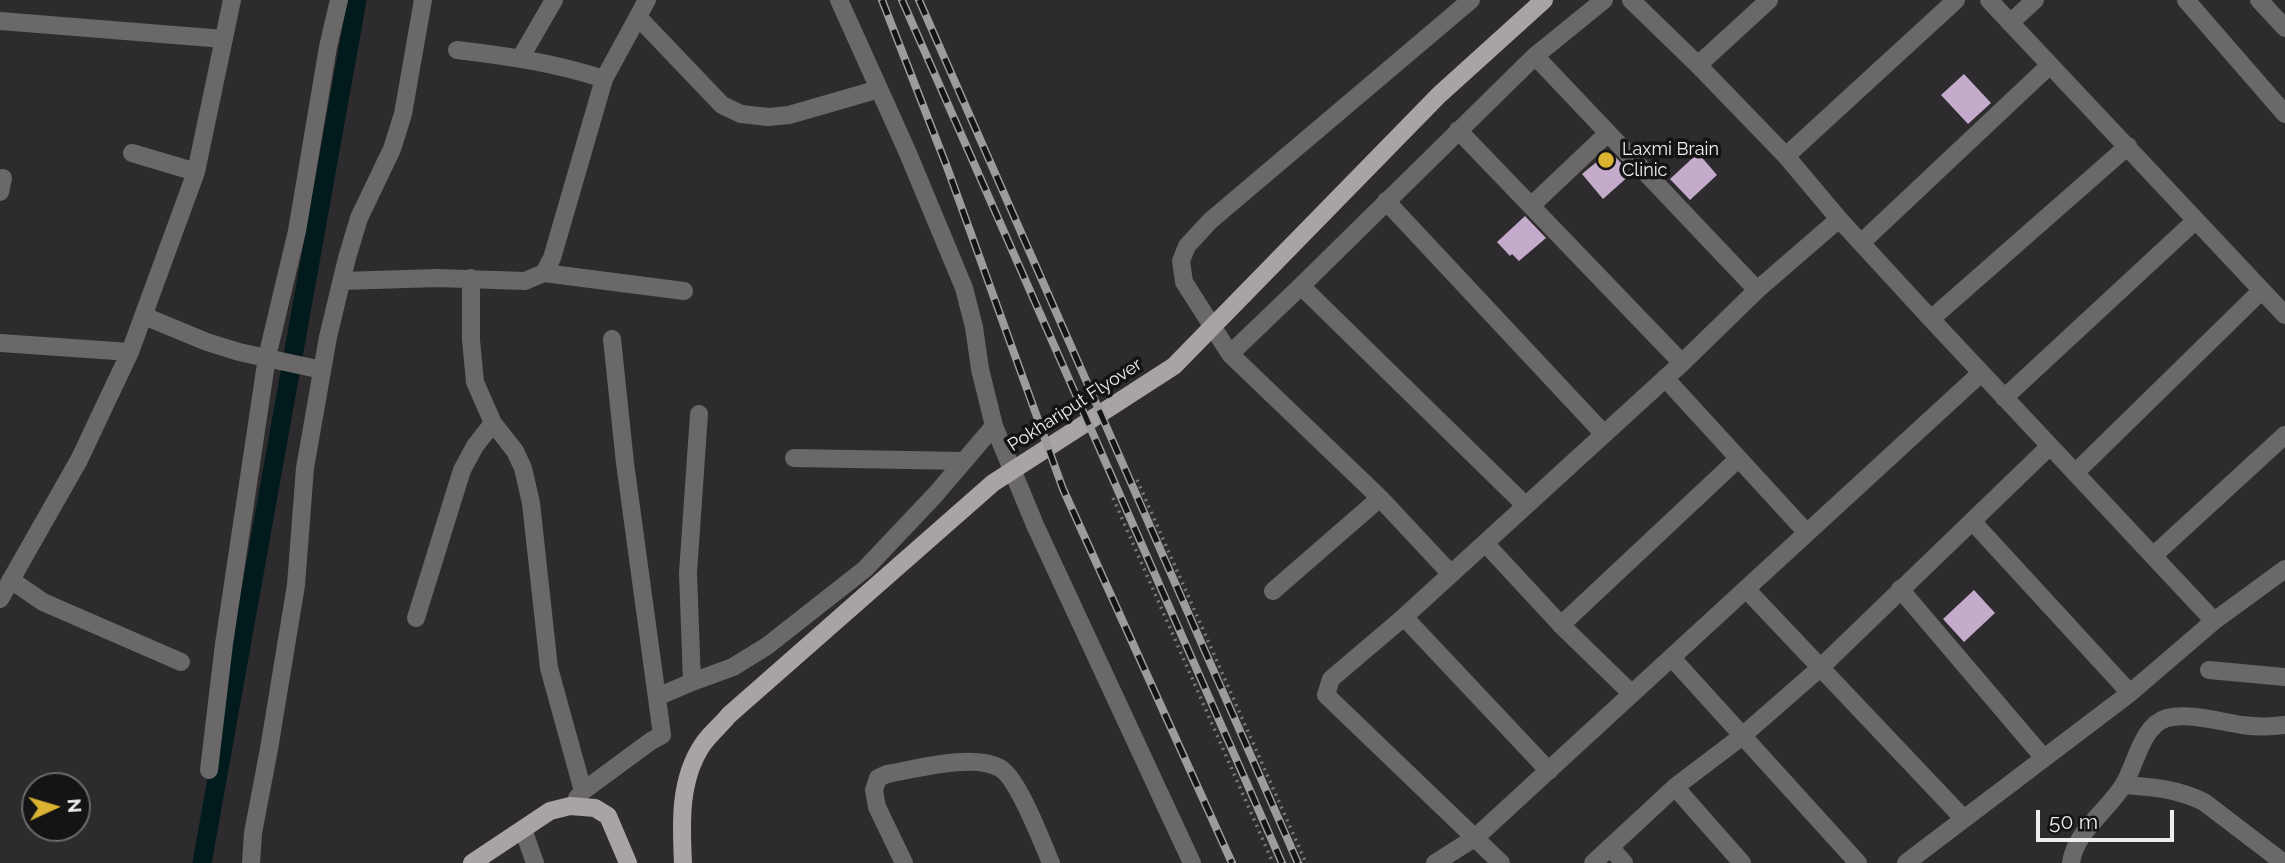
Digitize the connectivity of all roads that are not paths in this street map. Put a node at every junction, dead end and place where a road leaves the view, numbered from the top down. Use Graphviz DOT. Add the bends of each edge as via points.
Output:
graph roads {
  1 [pos="232,0"];
  2 [pos="339,0"];
  3 [pos="423,0"];
  4 [pos="554,0"];
  5 [pos="647,0"];
  6 [pos="839,0"];
  7 [pos="1471,0"];
  8 [pos="1544,0"];
  9 [pos="1604,0"];
  10 [pos="1631,0"];
  11 [pos="1769,0"];
  12 [pos="1956,0"];
  13 [pos="1989,0"];
  14 [pos="2035,0"];
  15 [pos="2186,0"];
  16 [pos="2259,0"];
  17 [pos="638,17"];
  18 [pos="0,21"];
  19 [pos="2010,23"];
  20 [pos="2285,28"];
  21 [pos="224,39"];
  22 [pos="457,50"];
  23 [pos="1535,56"];
  24 [pos="521,57"];
  25 [pos="1698,65"];
  26 [pos="2050,65"];
  27 [pos="604,79"];
  28 [pos="879,89"];
  29 [pos="2285,114"];
  30 [pos="1458,130"];
  31 [pos="1608,133"];
  32 [pos="2128,146"];
  33 [pos="132,153"];
  34 [pos="1786,156"];
  35 [pos="196,173"];
  36 [pos="1386,201"];
  37 [pos="1532,205"];
  38 [pos="1839,219"];
  39 [pos="2195,221"];
  40 [pos="1862,242"];
  41 [pos="544,273"];
  42 [pos="471,278"];
  43 [pos="342,281"];
  44 [pos="1301,286"];
  45 [pos="1757,290"];
  46 [pos="684,291"];
  47 [pos="2262,291"];
  48 [pos="2285,315"];
  49 [pos="144,316"];
  50 [pos="1931,319"];
  51 [pos="612,339"];
  52 [pos="0,342"];
  53 [pos="130,352"];
  54 [pos="1230,354"];
  55 [pos="267,357"];
  56 [pos="1682,363"];
  57 [pos="321,370"];
  58 [pos="1981,373"];
  59 [pos="1665,378"];
  60 [pos="2004,398"];
  61 [pos="699,414"];
  62 [pos="493,423"];
  63 [pos="994,426"];
  64 [pos="1604,434"];
  65 [pos="2285,435"];
  66 [pos="2050,446"];
  67 [pos="794,458"];
  68 [pos="1738,459"];
  69 [pos="964,461"];
  70 [pos="2075,473"];
  71 [pos="1380,498"];
  72 [pos="1526,506"];
  73 [pos="1972,522"];
  74 [pos="1807,533"];
  75 [pos="1485,543"];
  76 [pos="2153,556"];
  77 [pos="2285,569"];
  78 [pos="1451,574"];
  79 [pos="11,580"];
  80 [pos="1746,589"];
  81 [pos="1900,589"];
  82 [pos="1273,591"];
  83 [pos="0,599"];
  84 [pos="1404,617"];
  85 [pos="416,618"];
  86 [pos="2214,621"];
  87 [pos="1561,625"];
  88 [pos="1672,658"];
  89 [pos="181,662"];
  90 [pos="1820,668"];
  91 [pos="2209,670"];
  92 [pos="2285,677"];
  93 [pos="692,682"];
  94 [pos="2130,693"];
  95 [pos="1632,694"];
  96 [pos="657,698"];
  97 [pos="2285,725"];
  98 [pos="1741,737"];
  99 [pos="2043,757"];
  100 [pos="209,770"];
  101 [pos="1549,771"];
  102 [pos="2124,785"];
  103 [pos="1675,787"];
  104 [pos="583,791"];
  105 [pos="570,806"];
  106 [pos="1963,818"];
  107 [pos="523,829"];
  108 [pos="1476,837"];
  109 [pos="1610,847"];
  110 [pos="251,863"];
  111 [pos="472,863"];
  112 [pos="535,863"];
  113 [pos="628,863"];
  114 [pos="682,863"];
  115 [pos="904,863"];
  116 [pos="1051,863"];
  117 [pos="1192,863"];
  118 [pos="1435,863"];
  119 [pos="1501,863"];
  120 [pos="1593,863"];
  121 [pos="1624,863"];
  122 [pos="1742,863"];
  123 [pos="1858,863"];
  124 [pos="1906,863"];
  125 [pos="2071,863"];
  126 [pos="2284,863"];
  1 -- 21 [label="street"];
  2 -- 55 [label="street" via="297,231"];
  3 -- 43 [label="street" via="401,122 359,218"];
  4 -- 24 [label="street"];
  5 -- 17 [label="street"];
  6 -- 28 [label="street"];
  7 -- 54 [label="street" via="1210,221 1187,246 1181,261 1184,282"];
  8 -- 114 [label="main road, Pokhariput Flyover" via="1439,95 1174,366 993,483 729,715 703,744 687,775"];
  9 -- 23 [label="street"];
  10 -- 25 [label="street"];
  11 -- 25 [label="street"];
  12 -- 34 [label="street"];
  13 -- 19 [label="street"];
  14 -- 19 [label="street"];
  15 -- 29 [label="street"];
  16 -- 20 [label="street"];
  17 -- 27 [label="street"];
  17 -- 28 [label="street" via="722,105 741,114 789,115"];
  18 -- 21 [label="street"];
  19 -- 26 [label="street"];
  21 -- 35 [label="street"];
  22 -- 24 [label="street"];
  23 -- 30 [label="street"];
  23 -- 31 [label="street"];
  24 -- 27 [label="street"];
  25 -- 34 [label="street"];
  26 -- 32 [label="street"];
  26 -- 40 [label="street"];
  27 -- 41 [label="street"];
  28 -- 63 [label="street" via="964,288"];
  30 -- 36 [label="street"];
  30 -- 37 [label="street"];
  31 -- 37 [label="street"];
  31 -- 45 [label="street"];
  32 -- 39 [label="street"];
  32 -- 50 [label="street"];
  33 -- 35 [label="street"];
  34 -- 38 [label="street"];
  35 -- 49 [label="street"];
  36 -- 44 [label="street"];
  36 -- 64 [label="street"];
  37 -- 56 [label="street"];
  38 -- 40 [label="street"];
  38 -- 45 [label="street"];
  39 -- 47 [label="street"];
  39 -- 60 [label="street"];
  40 -- 50 [label="street"];
  41 -- 42 [label="street" via="525,281"];
  41 -- 46 [label="street"];
  42 -- 43 [label="street"];
  42 -- 62 [label="street" via="475,382"];
  43 -- 57 [label="street"];
  44 -- 54 [label="street"];
  44 -- 72 [label="street"];
  45 -- 56 [label="street"];
  47 -- 48 [label="street"];
  47 -- 70 [label="street"];
  49 -- 53 [label="street"];
  49 -- 55 [label="street" via="206,342"];
  50 -- 58 [label="street"];
  51 -- 96 [label="street"];
  52 -- 53 [label="street"];
  53 -- 79 [label="street" via="79,460"];
  54 -- 71 [label="street"];
  55 -- 57 [label="street"];
  55 -- 100 [label="street"];
  56 -- 59 [label="street"];
  57 -- 110 [label="street" via="305,468 296,585"];
  58 -- 60 [label="street"];
  58 -- 74 [label="street"];
  59 -- 64 [label="street"];
  59 -- 68 [label="street"];
  60 -- 66 [label="street"];
  61 -- 93 [label="street" via="688,573"];
  62 -- 85 [label="street" via="462,470"];
  62 -- 104 [label="street" via="523,468 549,668"];
  63 -- 69 [label="street"];
  63 -- 117 [label="street" via="1035,525"];
  64 -- 72 [label="street"];
  65 -- 76 [label="street"];
  66 -- 70 [label="street"];
  66 -- 73 [label="street"];
  67 -- 69 [label="street"];
  68 -- 74 [label="street"];
  68 -- 87 [label="street"];
  69 -- 93 [label="street" via="865,569 767,646 733,667"];
  70 -- 76 [label="street"];
  71 -- 78 [label="street"];
  71 -- 82 [label="street"];
  72 -- 75 [label="street"];
  73 -- 81 [label="street"];
  73 -- 94 [label="street"];
  74 -- 80 [label="street"];
  75 -- 78 [label="street"];
  75 -- 87 [label="street"];
  76 -- 86 [label="street"];
  77 -- 86 [label="street"];
  78 -- 84 [label="street"];
  79 -- 83 [label="street"];
  79 -- 89 [label="street" via="43,602"];
  80 -- 88 [label="street"];
  80 -- 90 [label="street"];
  81 -- 90 [label="street"];
  81 -- 99 [label="street"];
  84 -- 101 [label="street"];
  84 -- 108 [label="street" via="1331,679 1326,695"];
  86 -- 94 [label="street"];
  87 -- 95 [label="street"];
  88 -- 95 [label="street"];
  88 -- 98 [label="street"];
  90 -- 98 [label="street"];
  90 -- 106 [label="street"];
  91 -- 92 [label="street"];
  93 -- 96 [label="street"];
  94 -- 99 [label="street"];
  95 -- 101 [label="street"];
  96 -- 104 [label="street" via="662,735"];
  97 -- 102 [label="street" via="2168,718 2147,735"];
  98 -- 103 [label="street"];
  98 -- 123 [label="street"];
  99 -- 106 [label="street"];
  101 -- 108 [label="street"];
  102 -- 125 [label="street" via="2080,840"];
  102 -- 126 [label="street" via="2162,787 2194,797"];
  103 -- 109 [label="street"];
  103 -- 122 [label="street"];
  104 -- 105 [label="street"];
  105 -- 107 [label="main road" via="550,811"];
  105 -- 113 [label="main road" via="595,808 608,816"];
  106 -- 124 [label="street"];
  107 -- 111 [label="main road"];
  107 -- 112 [label="street"];
  108 -- 118 [label="street"];
  108 -- 119 [label="street"];
  109 -- 120 [label="street"];
  109 -- 121 [label="street"];
  115 -- 116 [label="street" via="877,807 874,790 878,778 984,763 1002,769 1016,786"];
}
